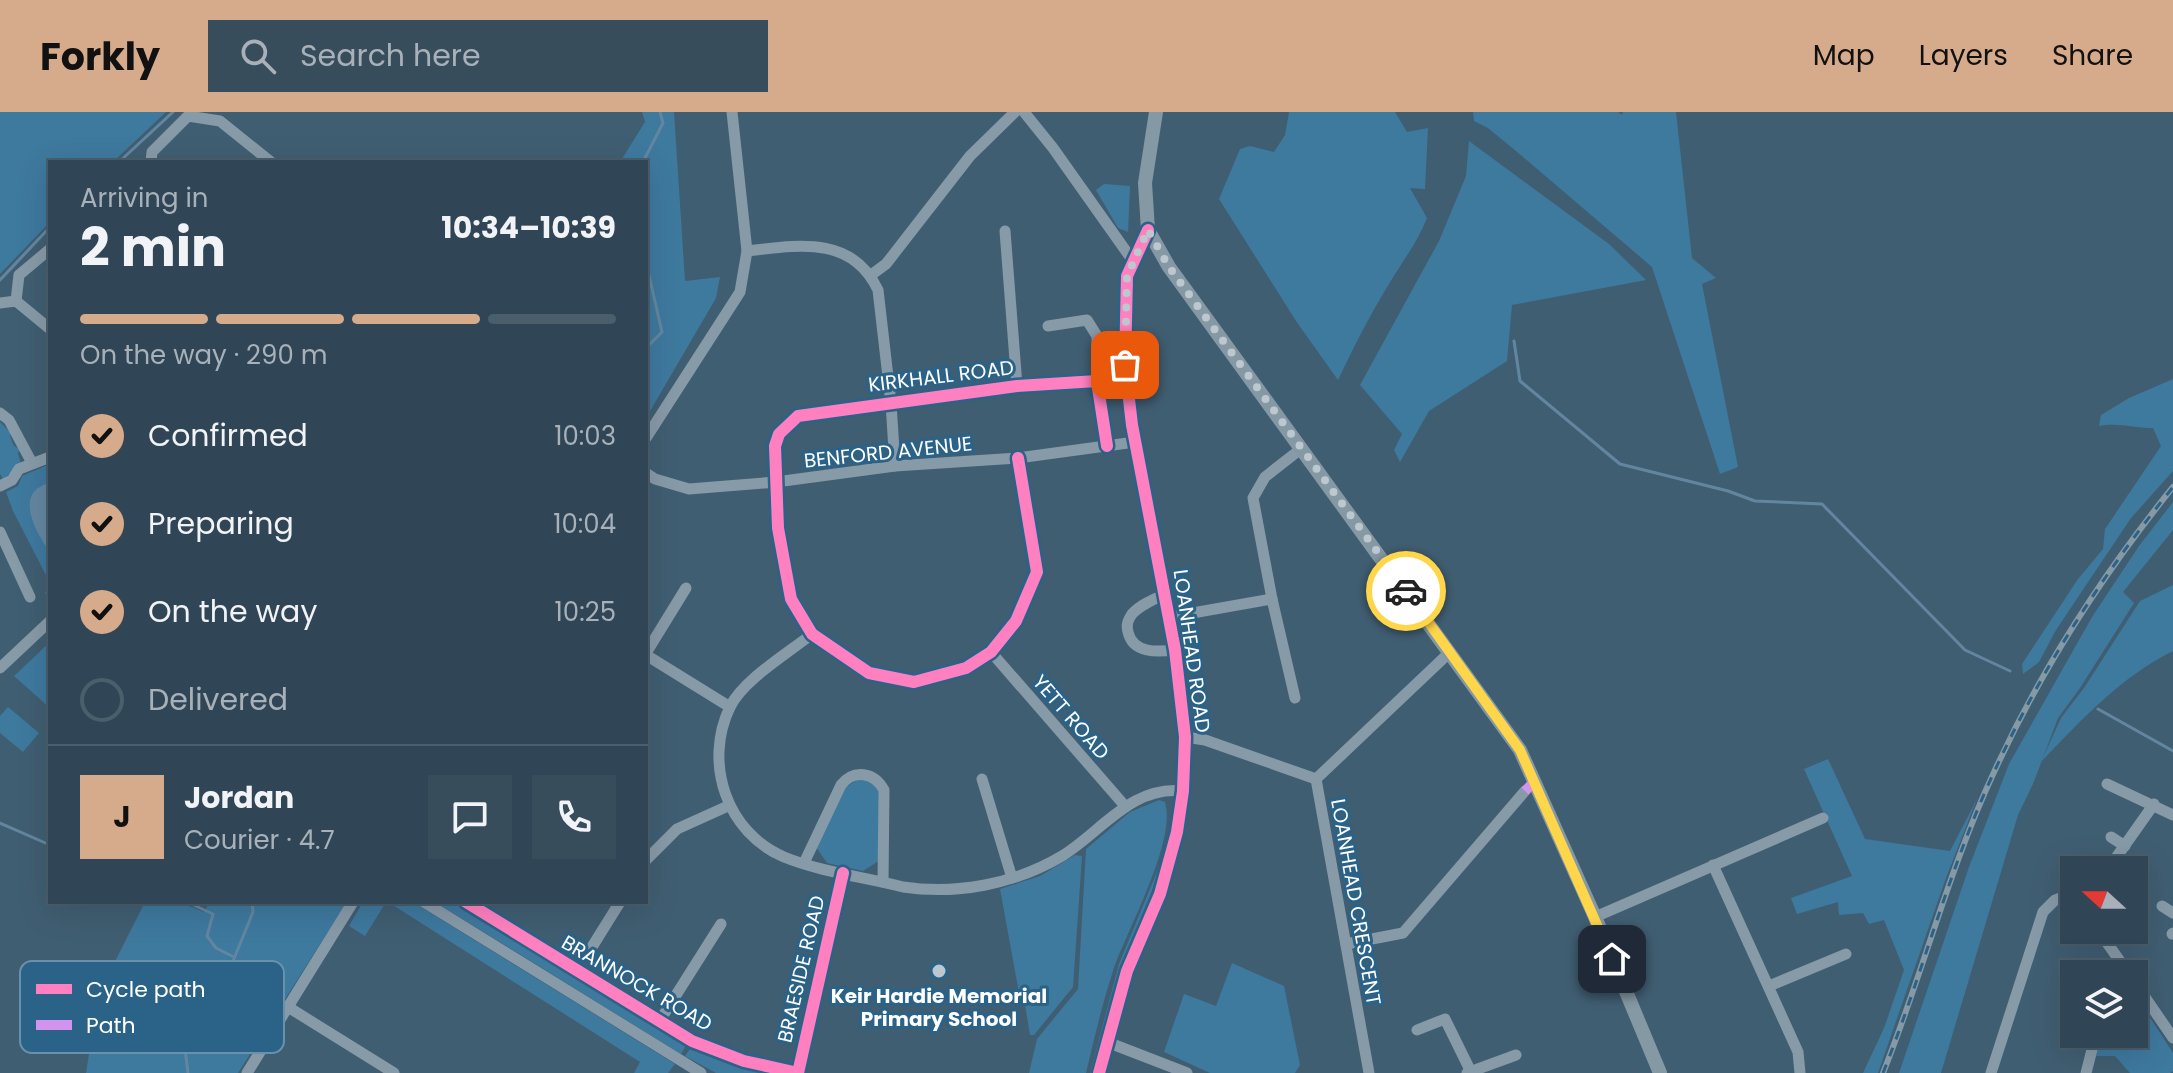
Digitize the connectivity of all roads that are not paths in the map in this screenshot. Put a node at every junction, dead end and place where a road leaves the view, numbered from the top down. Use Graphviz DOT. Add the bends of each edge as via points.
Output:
graph roads {
  1 [pos="732,112"];
  2 [pos="1015,112"];
  3 [pos="1024,112"];
  4 [pos="1156,112"];
  5 [pos="151,160"];
  6 [pos="269,160"];
  7 [pos="1148,230"];
  8 [pos="1005,231"];
  9 [pos="48,251"];
  10 [pos="747,251"];
  11 [pos="1133,261"];
  12 [pos="871,275"];
  13 [pos="16,301"];
  14 [pos="0,303"];
  15 [pos="1048,326"];
  16 [pos="48,327"];
  17 [pos="1097,381"];
  18 [pos="1017,386"];
  19 [pos="891,403"];
  20 [pos="0,413"];
  21 [pos="648,435"];
  22 [pos="1135,442"];
  23 [pos="1107,446"];
  24 [pos="1302,448"];
  25 [pos="48,458"];
  26 [pos="1018,458"];
  27 [pos="32,463"];
  28 [pos="895,466"];
  29 [pos="648,474"];
  30 [pos="776,482"];
  31 [pos="0,486"];
  32 [pos="0,532"];
  33 [pos="12,559"];
  34 [pos="0,565"];
  35 [pos="686,588"];
  36 [pos="1165,594"];
  37 [pos="30,597"];
  38 [pos="1272,599"];
  39 [pos="1170,617"];
  40 [pos="48,623"];
  41 [pos="812,634"];
  42 [pos="1175,650"];
  43 [pos="648,651"];
  44 [pos="991,652"];
  45 [pos="1450,652"];
  46 [pos="648,655"];
  47 [pos="0,668"];
  48 [pos="1295,698"];
  49 [pos="730,707"];
  50 [pos="1185,737"];
  51 [pos="982,779"];
  52 [pos="1316,779"];
  53 [pos="2107,784"];
  54 [pos="1183,791"];
  55 [pos="1525,791"];
  56 [pos="2154,804"];
  57 [pos="728,806"];
  58 [pos="1125,806"];
  59 [pos="2173,815"];
  60 [pos="1823,818"];
  61 [pos="2111,837"];
  62 [pos="2125,846"];
  63 [pos="2118,856"];
  64 [pos="648,858"];
  65 [pos="804,863"];
  66 [pos="1713,865"];
  67 [pos="843,873"];
  68 [pos="1012,878"];
  69 [pos="883,882"];
  70 [pos="2060,898"];
  71 [pos="352,904"];
  72 [pos="427,904"];
  73 [pos="619,904"];
  74 [pos="2162,906"];
  75 [pos="484,907"];
  76 [pos="2173,913"];
  77 [pos="1595,917"];
  78 [pos="721,924"];
  79 [pos="1346,944"];
  80 [pos="1846,954"];
  81 [pos="587,955"];
  82 [pos="1769,986"];
  83 [pos="2148,1001"];
  84 [pos="288,1007"];
  85 [pos="284,1013"];
  86 [pos="659,1022"];
  87 [pos="1417,1030"];
  88 [pos="2172,1034"];
  89 [pos="1107,1042"];
  90 [pos="2092,1048"];
  91 [pos="259,1053"];
  92 [pos="1516,1055"];
  93 [pos="1469,1072"];
  94 [pos="247,1073"];
  95 [pos="394,1073"];
  96 [pos="701,1073"];
  97 [pos="798,1073"];
  98 [pos="1099,1073"];
  99 [pos="1187,1073"];
  100 [pos="1369,1073"];
  101 [pos="1660,1073"];
  102 [pos="1800,1073"];
  103 [pos="1991,1073"];
  104 [pos="2086,1073"];
  1 -- 10 [label="street"];
  2 -- 12 [label="street" via="970,156 886,264"];
  3 -- 11 [label="street"];
  4 -- 7 [label="main road" via="1145,183"];
  5 -- 6 [label="street" via="152,152 188,116 220,121"];
  7 -- 11 [label="street, LOANHEAD ROAD"];
  7 -- 24 [label="main road" via="1169,267"];
  8 -- 18 [label="street"];
  9 -- 13 [label="street" via="19,275"];
  10 -- 12 [label="street" via="798,245 838,250"];
  10 -- 21 [label="street" via="740,292"];
  11 -- 22 [label="street, LOANHEAD ROAD" via="1127,276 1125,365"];
  12 -- 19 [label="street" via="878,290"];
  13 -- 14 [label="street"];
  13 -- 16 [label="street"];
  15 -- 17 [label="street" via="1087,320 1097,336"];
  17 -- 18 [label="street, KIRKHALL ROAD"];
  17 -- 23 [label="street"];
  18 -- 19 [label="street, KIRKHALL ROAD"];
  19 -- 28 [label="street"];
  19 -- 30 [label="street, KIRKHALL ROAD" via="798,416 779,434"];
  20 -- 27 [label="street"];
  22 -- 23 [label="street, BENFORD AVENUE"];
  22 -- 36 [label="street, LOANHEAD ROAD"];
  23 -- 26 [label="street, BENFORD AVENUE"];
  24 -- 38 [label="street" via="1265,477 1253,498"];
  24 -- 45 [label="main road"];
  25 -- 27 [label="street"];
  26 -- 28 [label="street, BENFORD AVENUE"];
  26 -- 44 [label="street" via="1037,572 1016,621"];
  27 -- 31 [label="street"];
  28 -- 30 [label="street, BENFORD AVENUE"];
  29 -- 30 [label="street, BENFORD AVENUE" via="689,489"];
  30 -- 41 [label="street" via="791,599"];
  32 -- 33 [label="street"];
  33 -- 34 [label="street"];
  33 -- 37 [label="street"];
  35 -- 43 [label="street"];
  36 -- 39 [label="street, LOANHEAD ROAD"];
  36 -- 42 [label="street" via="1131,616 1129,637 1148,651"];
  38 -- 39 [label="street"];
  38 -- 48 [label="street"];
  39 -- 42 [label="street, LOANHEAD ROAD"];
  40 -- 47 [label="street"];
  41 -- 44 [label="street" via="869,673 914,682 966,668"];
  41 -- 49 [label="street" via="748,685"];
  42 -- 50 [label="street, LOANHEAD ROAD"];
  44 -- 58 [label="street, YETT ROAD"];
  45 -- 52 [label="street"];
  45 -- 77 [label="main road" via="1520,750"];
  46 -- 49 [label="street"];
  49 -- 57 [label="street" via="719,747"];
  50 -- 52 [label="street, LOANHEAD CRESCENT"];
  50 -- 54 [label="street, LOANHEAD ROAD"];
  51 -- 68 [label="street"];
  52 -- 79 [label="street, LOANHEAD CRESCENT"];
  53 -- 56 [label="street"];
  54 -- 58 [label="street" via="1149,795"];
  54 -- 89 [label="street, LOANHEAD ROAD" via="1160,894 1127,971"];
  55 -- 79 [label="street" via="1403,933"];
  56 -- 59 [label="street"];
  56 -- 62 [label="street"];
  57 -- 64 [label="street" via="677,829"];
  57 -- 65 [label="street" via="749,834 782,856"];
  58 -- 68 [label="street" via="1063,855"];
  60 -- 66 [label="street"];
  61 -- 62 [label="street"];
  62 -- 63 [label="street"];
  65 -- 67 [label="street"];
  65 -- 69 [label="street" via="841,785 851,776 867,775 884,790"];
  66 -- 77 [label="street"];
  66 -- 82 [label="street"];
  67 -- 69 [label="street"];
  67 -- 97 [label="street, BRAESIDE ROAD"];
  68 -- 69 [label="street" via="946,890"];
  70 -- 103 [label="street" via="2043,912"];
  71 -- 84 [label="street"];
  72 -- 96 [label="street"];
  73 -- 81 [label="street"];
  74 -- 76 [label="street"];
  75 -- 86 [label="street, BRANNOCK ROAD"];
  77 -- 101 [label="main road"];
  78 -- 86 [label="street"];
  79 -- 100 [label="street, LOANHEAD CRESCENT"];
  80 -- 82 [label="street"];
  82 -- 102 [label="street" via="1798,1052"];
  83 -- 88 [label="street"];
  84 -- 85 [label="street"];
  84 -- 95 [label="street"];
  86 -- 97 [label="street, BRANNOCK ROAD" via="720,1053"];
  87 -- 93 [label="street" via="1445,1019"];
  89 -- 98 [label="street, LOANHEAD ROAD"];
  89 -- 99 [label="street"];
  90 -- 104 [label="street"];
  91 -- 94 [label="street"];
  92 -- 93 [label="street"];
}
